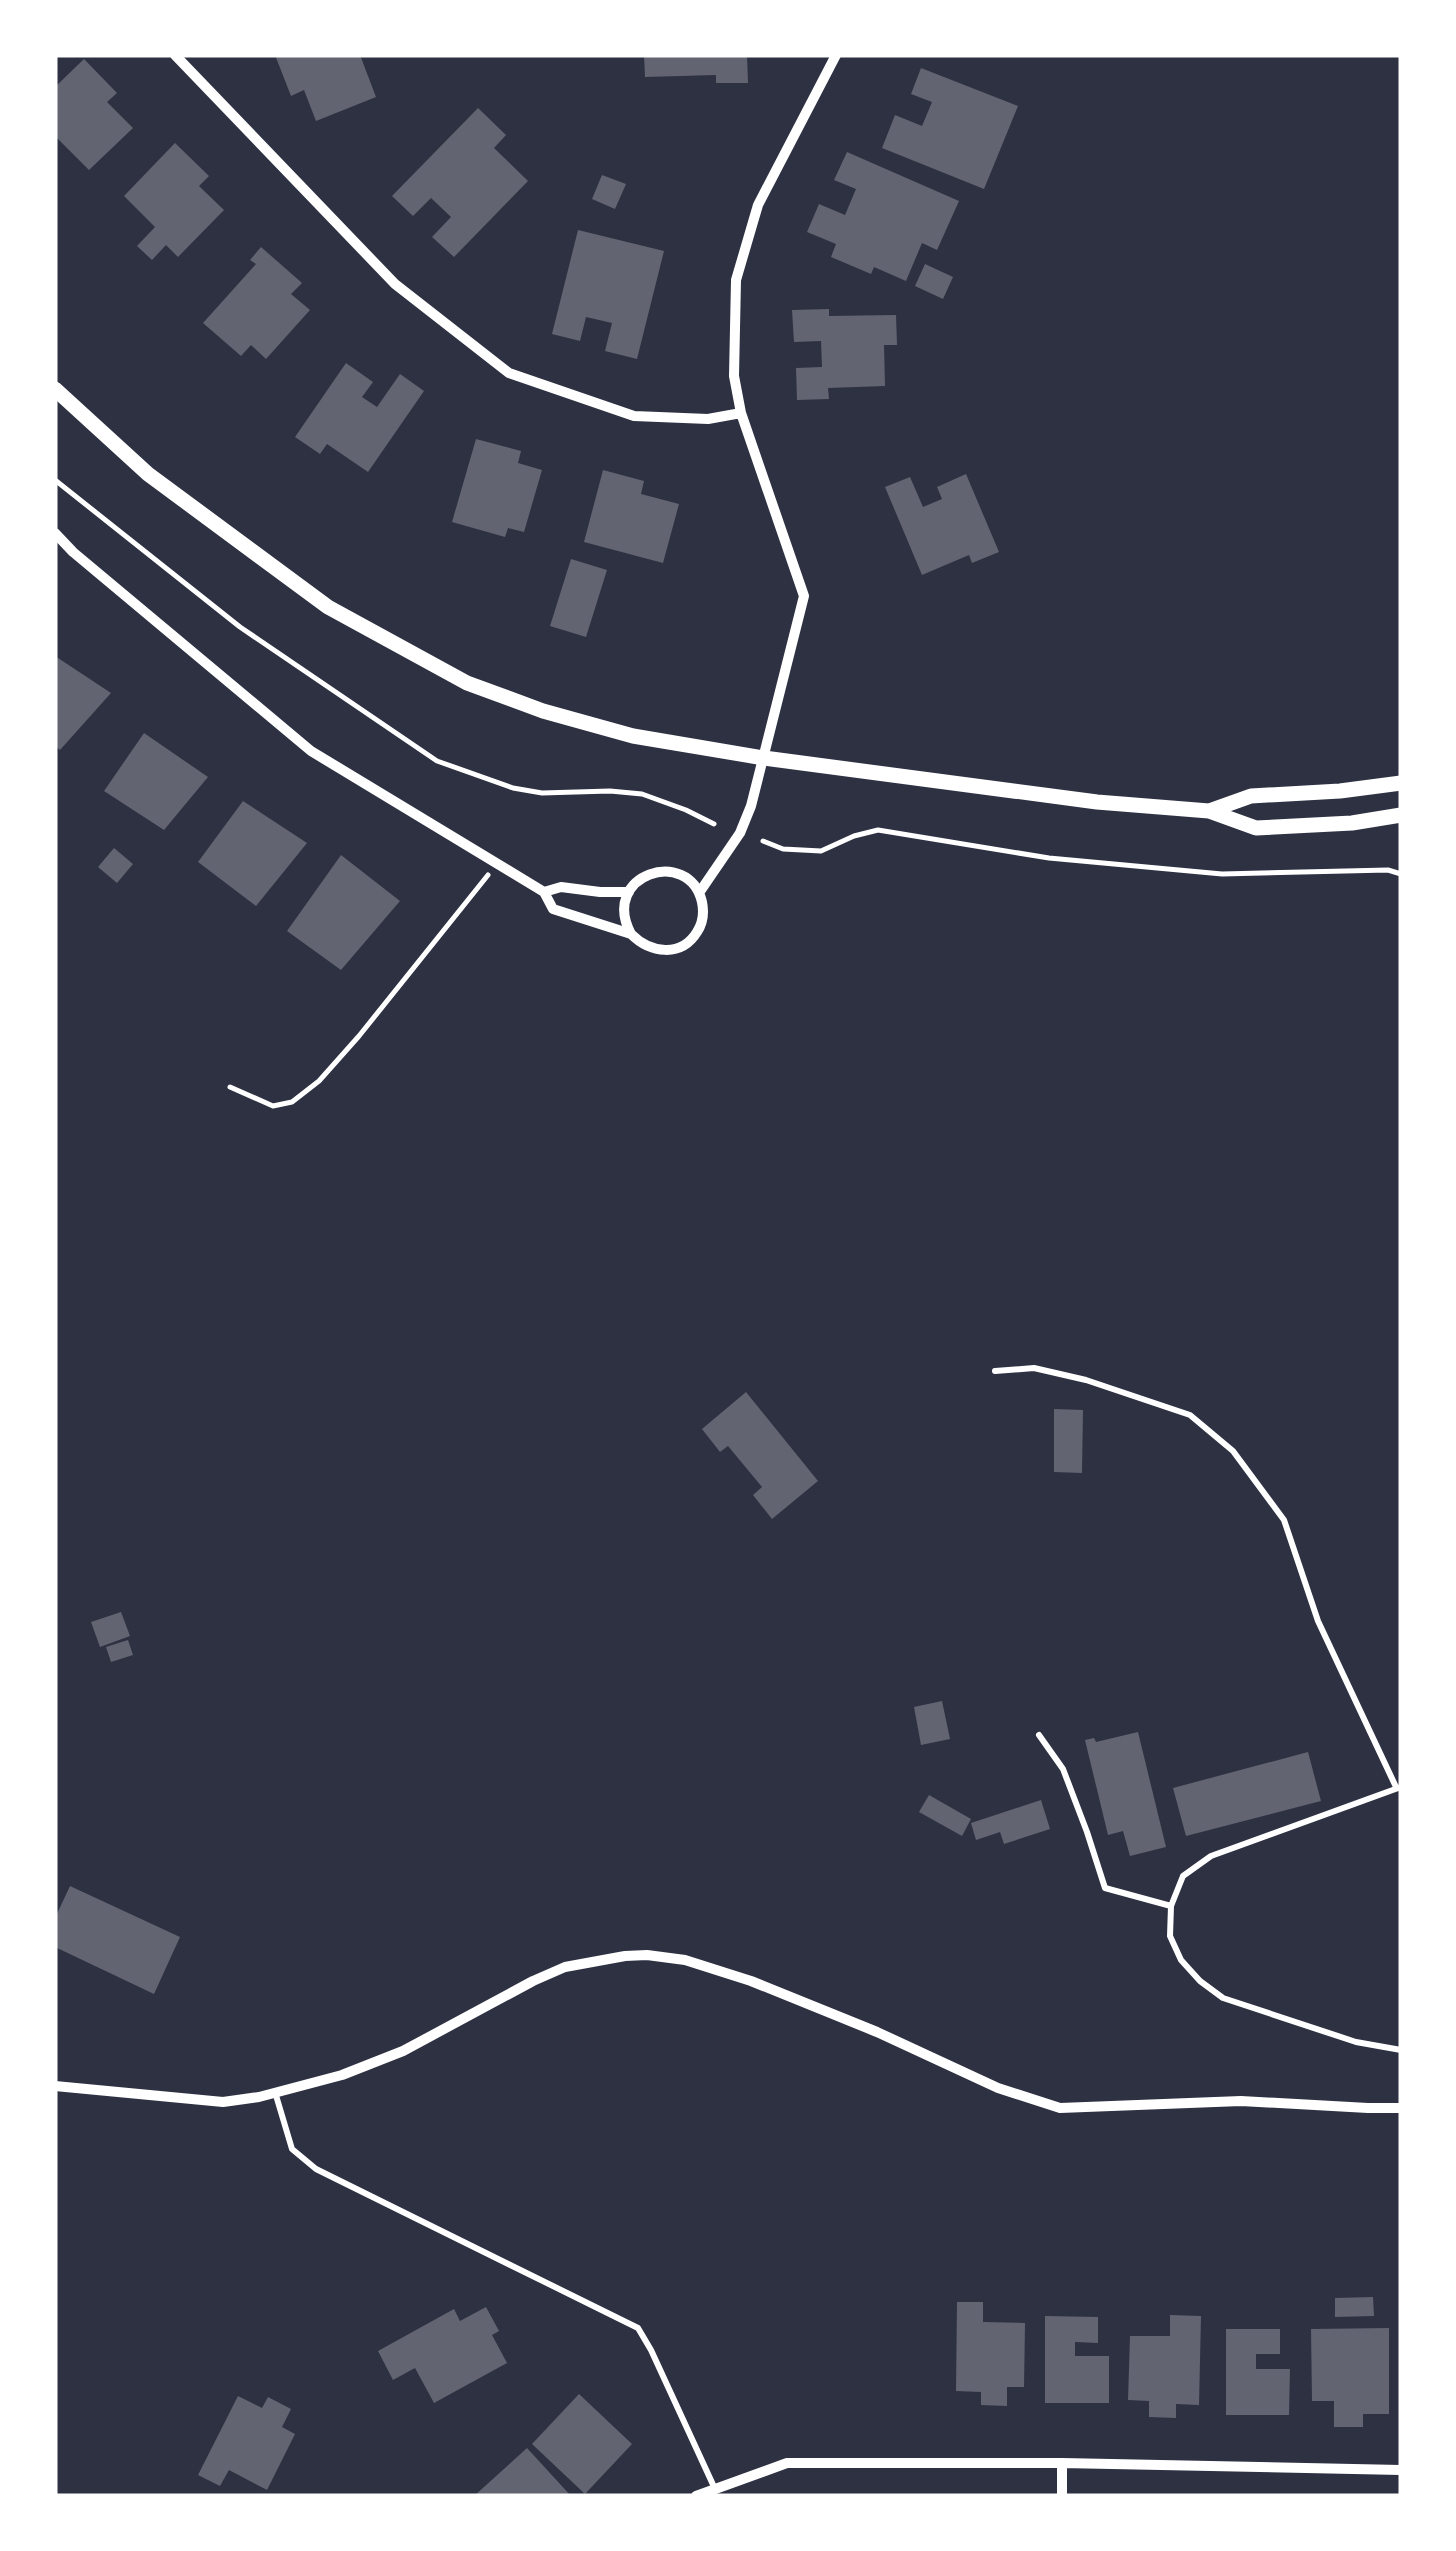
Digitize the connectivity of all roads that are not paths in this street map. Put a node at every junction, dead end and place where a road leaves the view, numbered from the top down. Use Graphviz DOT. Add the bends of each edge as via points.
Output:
graph roads {
  1 [pos="176,55"];
  2 [pos="836,55"];
  3 [pos="55,388"];
  4 [pos="741,414"];
  5 [pos="55,534"];
  6 [pos="764,758"];
  7 [pos="1401,783"];
  8 [pos="1209,811"];
  9 [pos="1401,816"];
  10 [pos="544,892"];
  11 [pos="628,892"];
  12 [pos="699,893"];
  13 [pos="631,934"];
  14 [pos="995,1370"];
  15 [pos="1039,1735"];
  16 [pos="1398,1787"];
  17 [pos="1171,1906"];
  18 [pos="1401,2050"];
  19 [pos="55,2086"];
  20 [pos="275,2092"];
  21 [pos="1401,2108"];
  22 [pos="1062,2463"];
  23 [pos="1401,2470"];
  24 [pos="715,2489"];
  25 [pos="696,2496"];
  26 [pos="1062,2496"];
  1 -- 4 [label="street" via="395,284 509,373 634,416"];
  2 -- 4 [label="street" via="758,205 736,280 734,376"];
  3 -- 6 [label="street" via="148,474 328,608 467,683 632,736"];
  4 -- 6 [label="street" via="804,596"];
  5 -- 10 [label="street" via="311,751"];
  6 -- 8 [label="street"];
  6 -- 12 [label="street" via="740,833"];
  7 -- 8 [label="street" via="1251,796"];
  8 -- 9 [label="street" via="1256,828"];
  10 -- 11 [label="street"];
  10 -- 13 [label="street" via="553,910"];
  11 -- 12 [label="street" via="646,875 670,872"];
  11 -- 13 [label="street" via="624,914"];
  12 -- 13 [label="street" via="703,918 690,941 652,949"];
  14 -- 16 [label="lane" via="1034,1368 1104,1386 1190,1416 1232,1451 1284,1520 1318,1621"];
  15 -- 17 [label="lane" via="1063,1769 1104,1888"];
  16 -- 17 [label="lane" via="1211,1856 1183,1876"];
  17 -- 18 [label="lane" via="1170,1936 1181,1960 1223,1998"];
  19 -- 20 [label="street" via="223,2102"];
  20 -- 21 [label="street" via="403,2051 565,1967 647,1954 751,1981 998,2088 1060,2108 1240,2101"];
  20 -- 24 [label="lane" via="292,2150 316,2170 638,2328"];
  22 -- 23 [label="street"];
  22 -- 24 [label="street" via="787,2463"];
  22 -- 26 [label="street"];
  24 -- 25 [label="street"];
}
